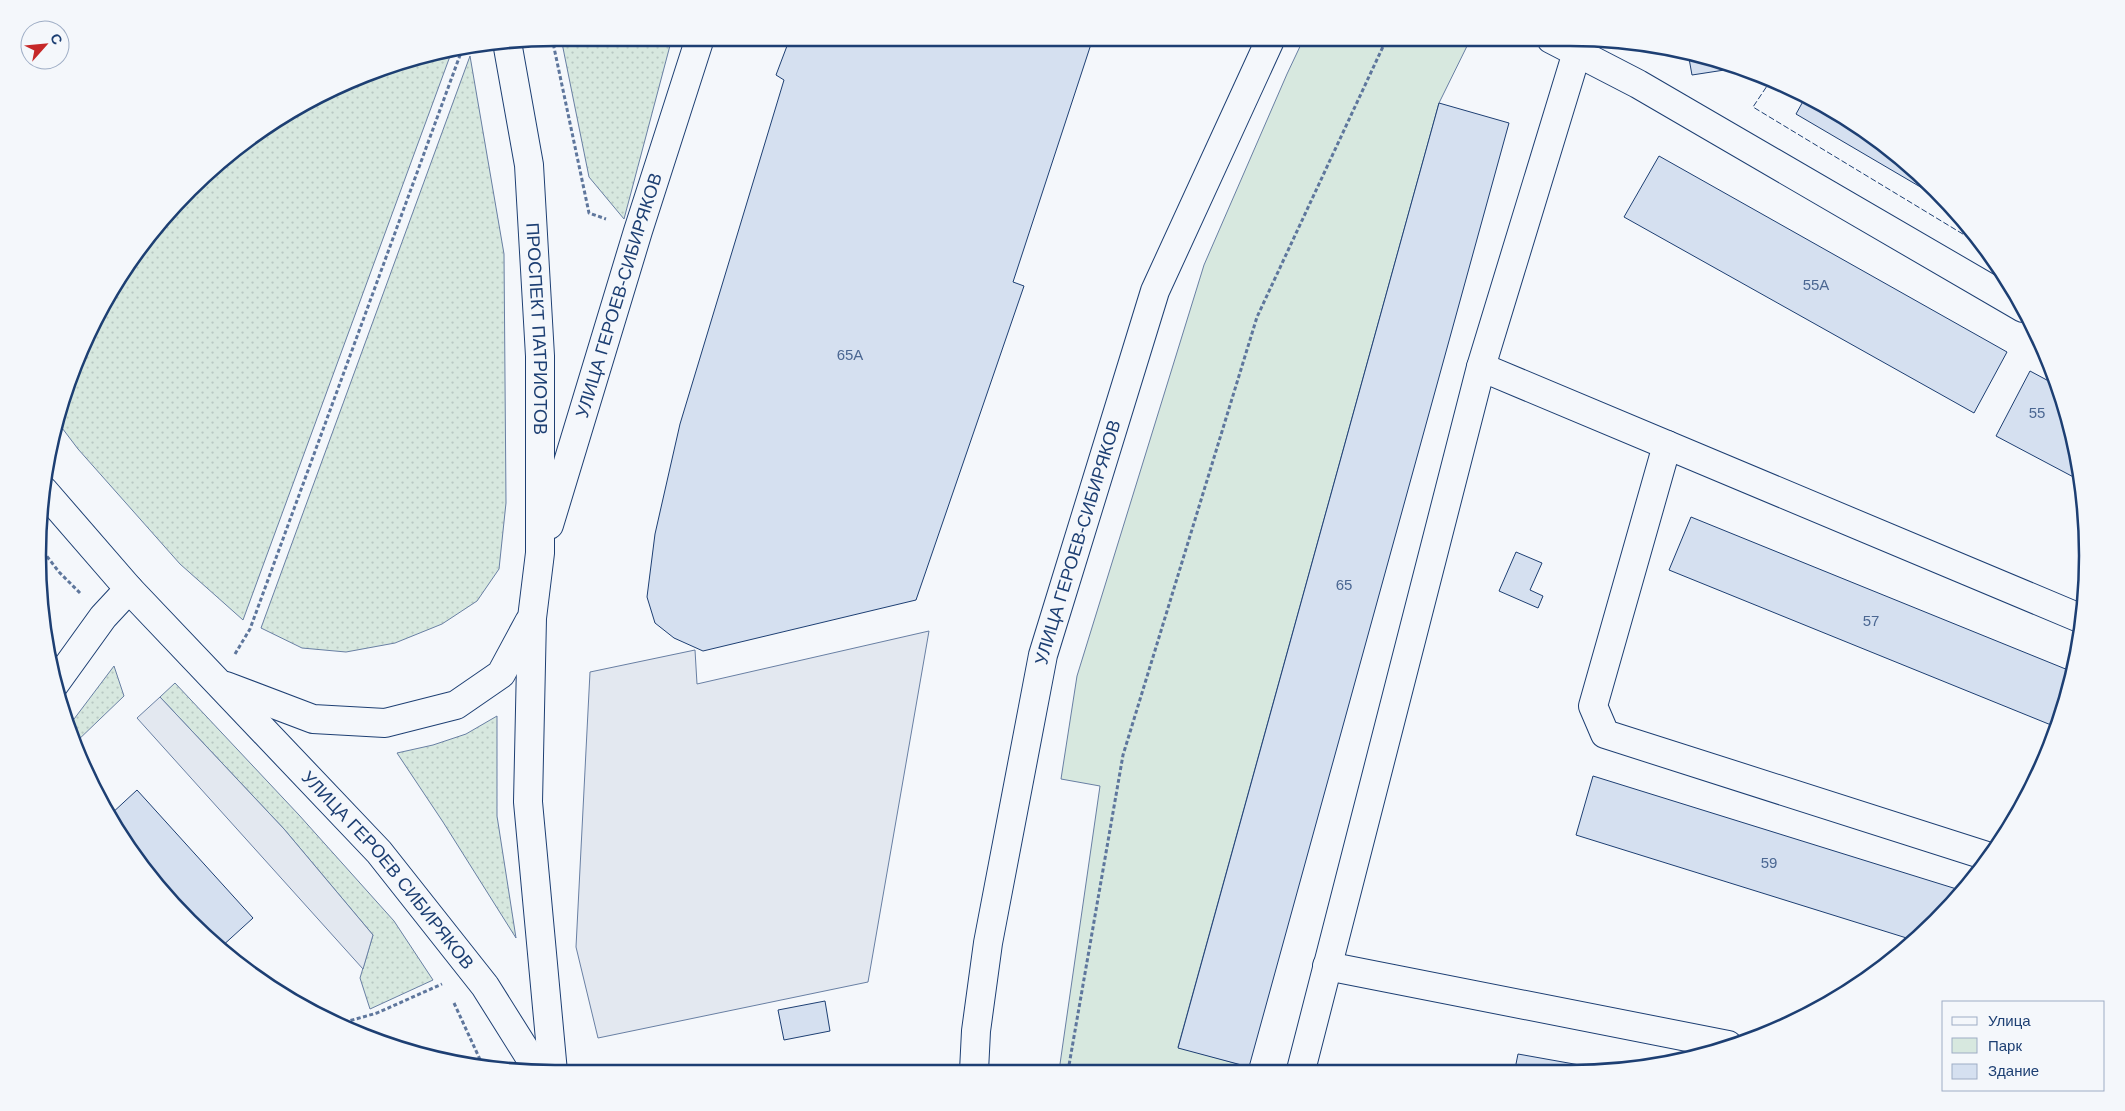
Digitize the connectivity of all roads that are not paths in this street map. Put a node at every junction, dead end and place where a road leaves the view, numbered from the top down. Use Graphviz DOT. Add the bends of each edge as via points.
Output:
graph roads {
  1 [pos="697,46"];
  2 [pos="1267,46"];
  3 [pos="1581,46"];
  4 [pos="1583,46"];
  5 [pos="509,49"];
  6 [pos="2011,301"];
  7 [pos="1481,367"];
  8 [pos="1667,445"];
  9 [pos="50,498"];
  10 [pos="540,553"];
  11 [pos="129,589"];
  12 [pos="2075,615"];
  13 [pos="532,618"];
  14 [pos="61,675"];
  15 [pos="218,682"];
  16 [pos="1982,854"];
  17 [pos="1327,966"];
  18 [pos="1716,1043"];
  19 [pos="534,1064"];
  20 [pos="552,1065"];
  21 [pos="974,1065"];
  22 [pos="1302,1065"];
  1 -- 10 [label="main road, УЛИЦА ГЕРОЕВ-СИБИРЯКОВ"];
  2 -- 21 [label="main road, УЛИЦА ГЕРОЕВ-СИБИРЯКОВ" via="1155,291 1043,656 988,943"];
  3 -- 7 [label="main road"];
  4 -- 6 [label="main road" via="1646,89"];
  5 -- 10 [label="main road, ПРОСПЕКТ ПАТРИОТОВ" via="529,165 540,356"];
  7 -- 8 [label="main road"];
  7 -- 17 [label="main road"];
  8 -- 12 [label="main road"];
  8 -- 16 [label="main road" via="1593,706 1605,734"];
  9 -- 11 [label="main road"];
  10 -- 13 [label="main road, ПРОСПЕКТ ПАТРИОТОВ"];
  11 -- 14 [label="main road" via="103,617"];
  11 -- 15 [label="main road"];
  13 -- 15 [label="main road" via="500,674 456,705 386,723 313,719"];
  13 -- 20 [label="main road" via="528,802"];
  15 -- 19 [label="main road, УЛИЦА ГЕРОЕВ СИБИРЯКОВ" via="379,852 485,986"];
  17 -- 18 [label="main road"];
  17 -- 22 [label="main road"];
}
